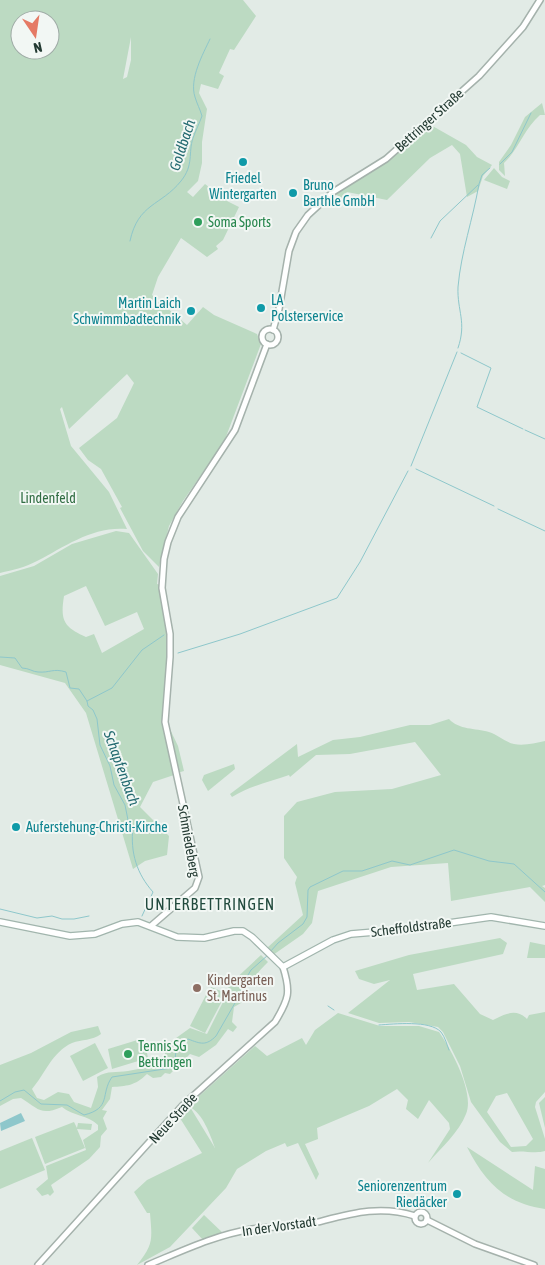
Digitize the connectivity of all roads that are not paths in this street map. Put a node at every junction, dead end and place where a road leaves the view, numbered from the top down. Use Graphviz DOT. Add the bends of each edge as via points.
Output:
graph roads {
  1 [pos="540,0"];
  2 [pos="273,330"];
  3 [pos="267,344"];
  4 [pos="0,922"];
  5 [pos="151,926"];
  6 [pos="545,926"];
  7 [pos="283,966"];
  8 [pos="415,1216"];
  9 [pos="427,1220"];
  10 [pos="38,1265"];
  11 [pos="148,1265"];
  12 [pos="534,1265"];
  1 -- 2 [label="street, Bettringer Straße" via="523,27 478,76 386,159 333,192 314,208 302,223 287,259 280,309"];
  2 -- 3 [label="street" via="263,335"];
  2 -- 3 [label="street" via="278,335 276,342"];
  3 -- 5 [label="street, Schmiedeberg" via="235,430 178,517 168,542 162,574 170,634 165,709 167,737 198,877 195,888"];
  4 -- 5 [label="main road" via="70,936 95,934 131,922"];
  5 -- 7 [label="main road" via="167,934 192,938 243,932"];
  6 -- 7 [label="main road, Scheffoldstraße" via="491,917 351,934"];
  7 -- 10 [label="street, Neue Straße" via="289,989 275,1022 183,1105"];
  8 -- 9 [label="street, In der Vorstadt" via="419,1224"];
  8 -- 9 [label="street, In der Vorstadt" via="423,1212"];
  8 -- 11 [label="street, In der Vorstadt" via="367,1210 303,1225 253,1229 216,1237"];
  9 -- 12 [label="street, In der Vorstadt" via="475,1244"];
}
